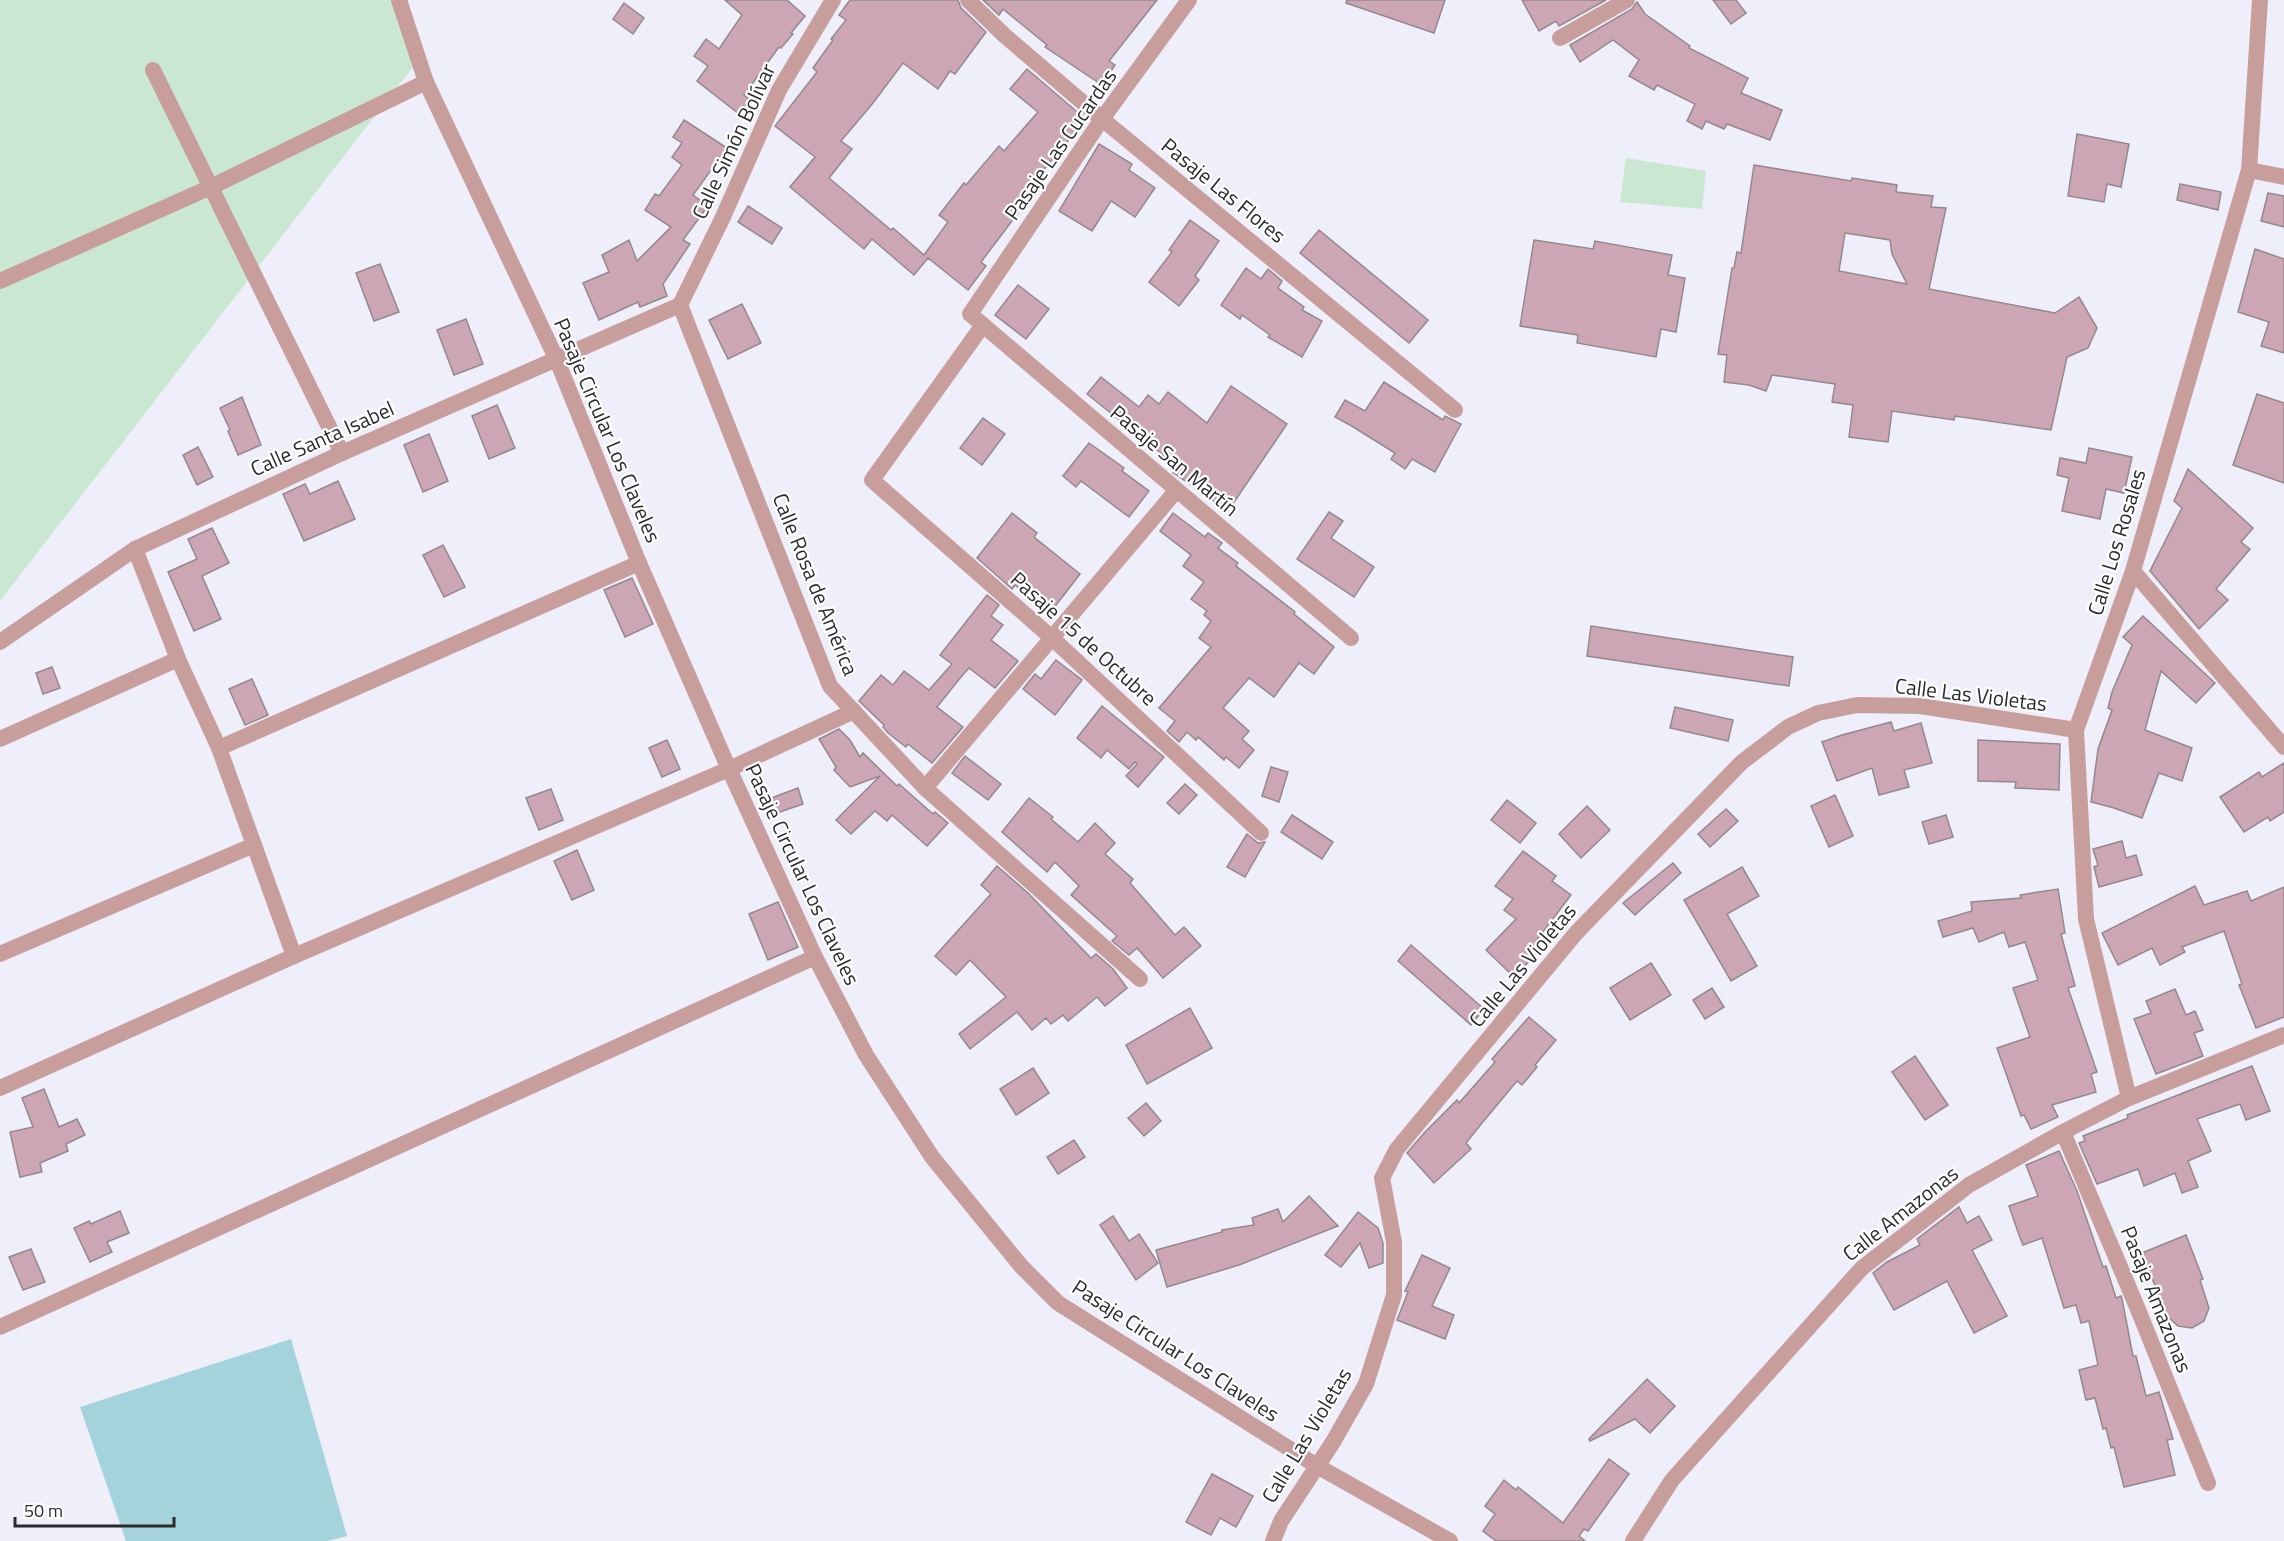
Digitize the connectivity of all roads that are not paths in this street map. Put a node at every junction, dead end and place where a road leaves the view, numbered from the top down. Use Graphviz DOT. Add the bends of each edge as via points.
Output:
graph roads {
  1 [pos="399,0"];
  2 [pos="833,0"];
  3 [pos="968,0"];
  4 [pos="1189,0"];
  5 [pos="1627,0"];
  6 [pos="2260,0"];
  7 [pos="1560,38"];
  8 [pos="153,70"];
  9 [pos="426,82"];
  10 [pos="1102,119"];
  11 [pos="2249,170"];
  12 [pos="2284,177"];
  13 [pos="211,187"];
  14 [pos="0,281"];
  15 [pos="680,305"];
  16 [pos="977,320"];
  17 [pos="556,358"];
  18 [pos="1455,411"];
  19 [pos="342,453"];
  20 [pos="872,480"];
  21 [pos="1176,491"];
  22 [pos="135,549"];
  23 [pos="639,563"];
  24 [pos="2133,571"];
  25 [pos="1052,638"];
  26 [pos="1351,638"];
  27 [pos="0,642"];
  28 [pos="178,659"];
  29 [pos="854,711"];
  30 [pos="2076,730"];
  31 [pos="0,739"];
  32 [pos="2284,747"];
  33 [pos="219,748"];
  34 [pos="729,769"];
  35 [pos="925,788"];
  36 [pos="1261,833"];
  37 [pos="254,845"];
  38 [pos="0,954"];
  39 [pos="294,956"];
  40 [pos="814,957"];
  41 [pos="1140,979"];
  42 [pos="2284,1035"];
  43 [pos="0,1088"];
  44 [pos="2129,1098"];
  45 [pos="2063,1132"];
  46 [pos="0,1327"];
  47 [pos="1317,1466"];
  48 [pos="2208,1483"];
  49 [pos="1273,1541"];
  50 [pos="1450,1541"];
  51 [pos="1633,1541"];
  1 -- 9 [label="street, Pasaje Circular Los Claveles"];
  2 -- 15 [label="street, Calle Simón Bolívar" via="779,90"];
  3 -- 10 [label="street, Pasaje Las Flores"];
  4 -- 10 [label="street, Pasaje Las Cucardas"];
  5 -- 7 [label="street"];
  6 -- 11 [label="street, Calle Los Rosales"];
  8 -- 13 [label="street"];
  9 -- 13 [label="street"];
  9 -- 17 [label="street, Pasaje Circular Los Claveles"];
  10 -- 16 [label="street, Pasaje Las Cucardas"];
  10 -- 18 [label="street, Pasaje Las Flores"];
  11 -- 12 [label="street"];
  11 -- 24 [label="street, Calle Los Rosales"];
  13 -- 14 [label="street"];
  13 -- 19 [label="street"];
  15 -- 17 [label="street, Calle Santa Isabel"];
  15 -- 29 [label="street, Calle Rosa de América" via="830,686"];
  16 -- 20 [label="street, Pasaje Las Cucardas"];
  16 -- 21 [label="street, Pasaje San Martín"];
  17 -- 19 [label="street, Calle Santa Isabel"];
  17 -- 23 [label="street, Pasaje Circular Los Claveles"];
  19 -- 22 [label="street, Calle Santa Isabel"];
  20 -- 25 [label="street, Pasaje 15 de Octubre"];
  21 -- 25 [label="street"];
  21 -- 26 [label="street, Pasaje San Martín"];
  22 -- 27 [label="street, Calle Santa Isabel"];
  22 -- 28 [label="street"];
  23 -- 33 [label="street"];
  23 -- 34 [label="street, Pasaje Circular Los Claveles"];
  24 -- 30 [label="street, Calle Los Rosales"];
  24 -- 32 [label="street"];
  25 -- 35 [label="street"];
  25 -- 36 [label="street, Pasaje 15 de Octubre"];
  28 -- 31 [label="street"];
  28 -- 33 [label="street"];
  29 -- 34 [label="street"];
  29 -- 35 [label="street, Calle Rosa de América"];
  30 -- 44 [label="street, Calle Los Rosales" via="2086,919"];
  30 -- 47 [label="street, Calle Las Violetas" via="1920,706 1857,705 1818,713 1788,727 1742,762 1576,933 1397,1149 1382,1179 1394,1242 1394,1295 1366,1384"];
  33 -- 37 [label="street"];
  34 -- 39 [label="street"];
  34 -- 40 [label="street, Pasaje Circular Los Claveles"];
  35 -- 41 [label="street, Calle Rosa de América"];
  37 -- 38 [label="street"];
  37 -- 39 [label="street"];
  39 -- 43 [label="street"];
  40 -- 46 [label="street"];
  40 -- 47 [label="street, Pasaje Circular Los Claveles" via="866,1055 932,1157 1021,1266 1058,1303"];
  42 -- 44 [label="street, Calle Amazonas"];
  44 -- 45 [label="street, Calle Amazonas"];
  45 -- 48 [label="street, Pasaje Amazonas"];
  45 -- 51 [label="street, Calle Amazonas" via="1969,1185 1862,1268 1672,1479"];
  47 -- 49 [label="street, Calle Las Violetas" via="1281,1521"];
  47 -- 50 [label="street, Pasaje Circular Los Claveles"];
}
